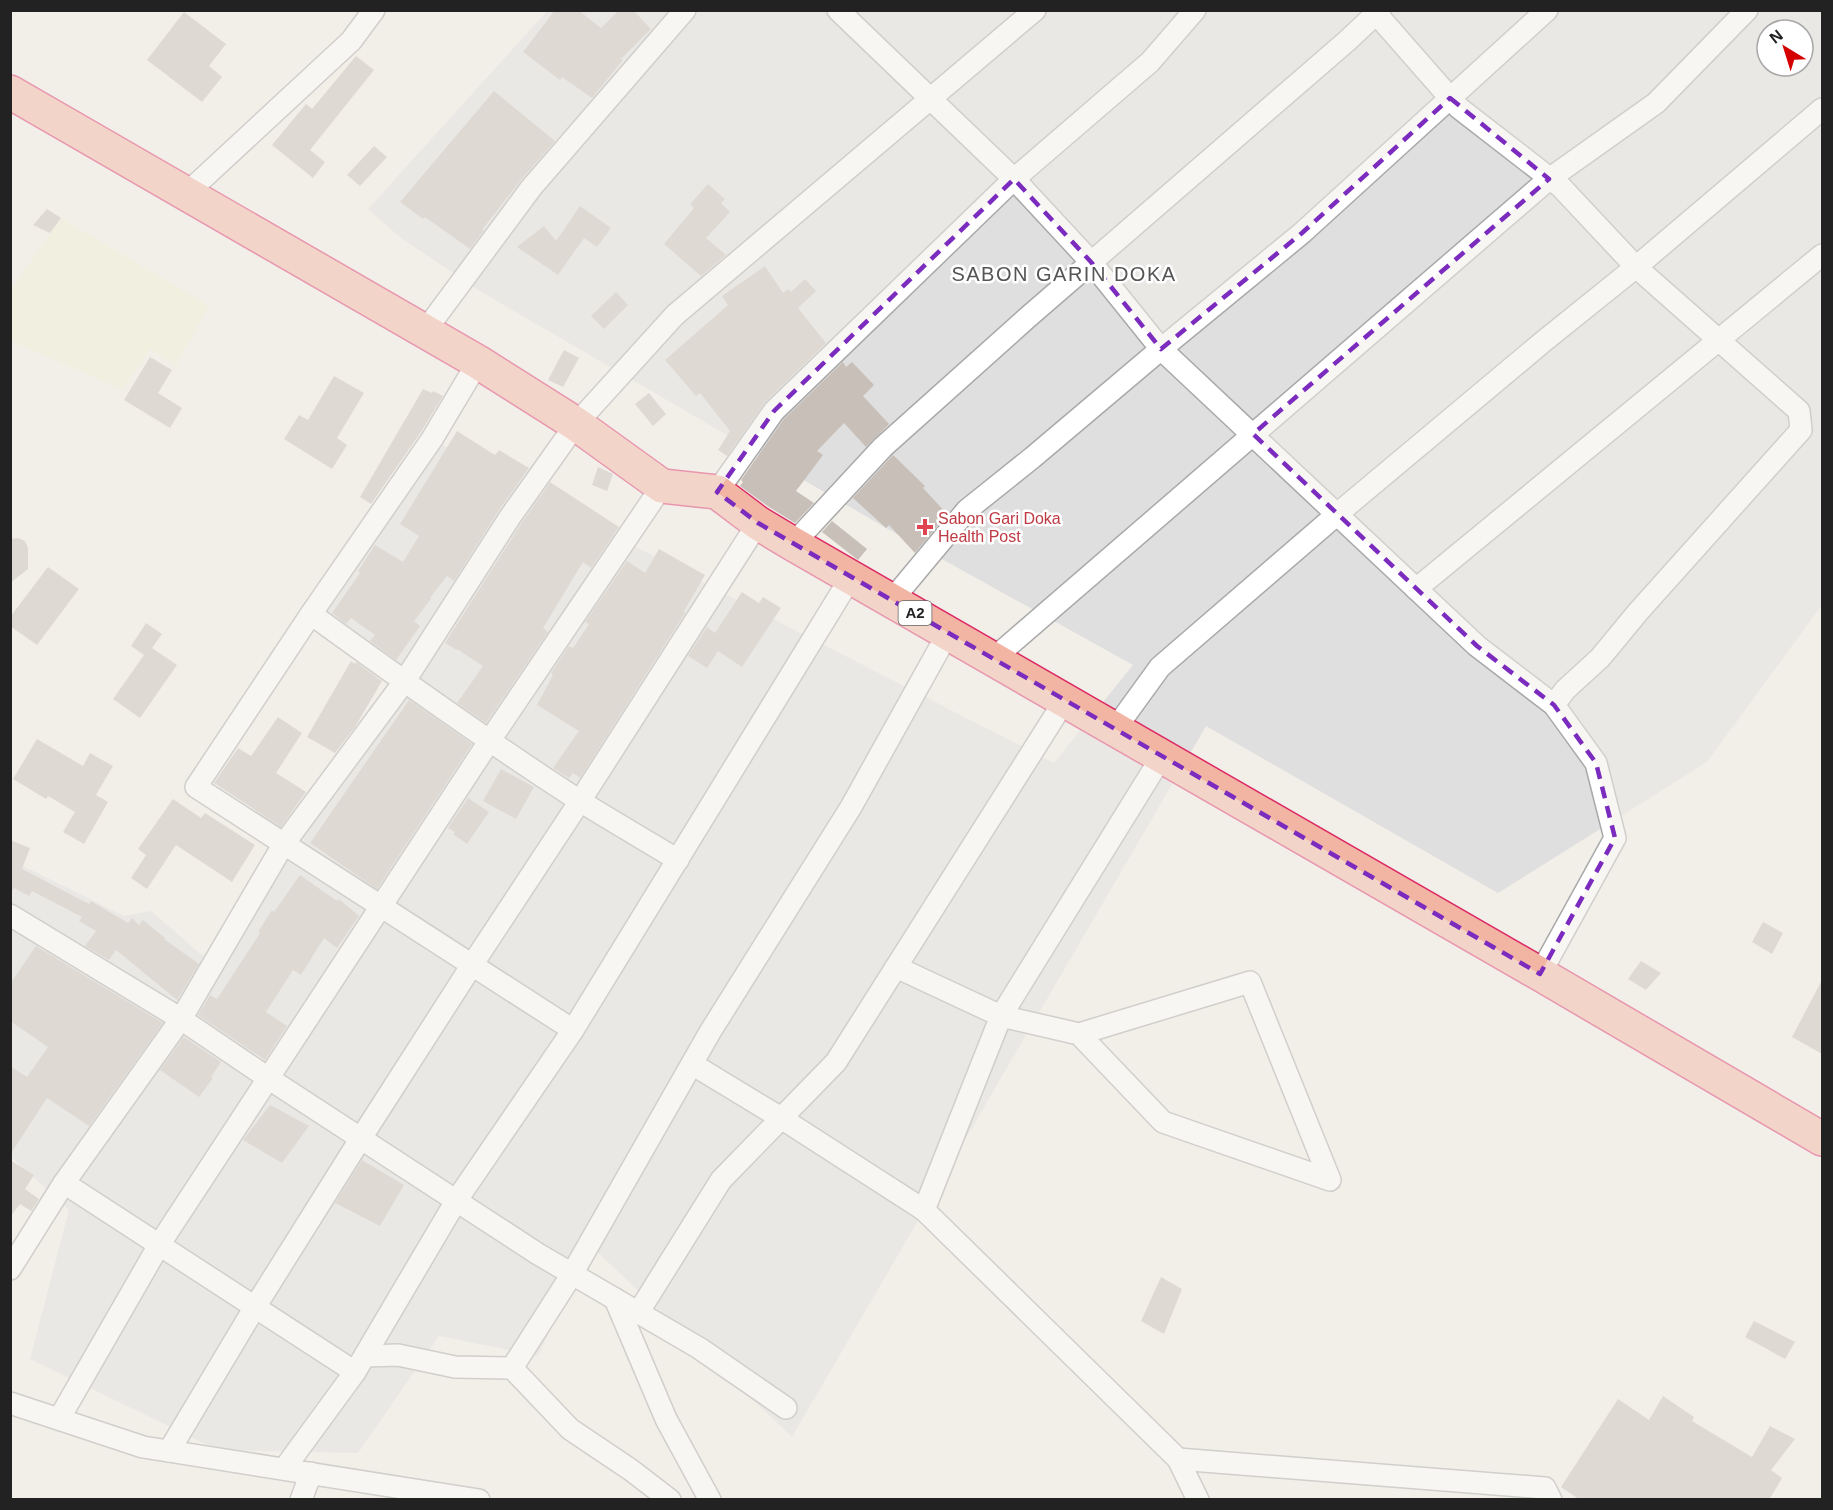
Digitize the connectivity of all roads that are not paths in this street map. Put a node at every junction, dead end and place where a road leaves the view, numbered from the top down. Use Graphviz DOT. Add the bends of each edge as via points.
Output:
graph roads {
  1 [pos="374,10"];
  2 [pos="685,10"];
  3 [pos="838,10"];
  4 [pos="1035,10"];
  5 [pos="1195,10"];
  6 [pos="1547,10"];
  7 [pos="1747,10"];
  8 [pos="1376,12"];
  9 [pos="10,92"];
  10 [pos="1450,98"];
  11 [pos="930,100"];
  12 [pos="1822,109"];
  13 [pos="1014,179"];
  14 [pos="1549,179"];
  15 [pos="187,193"];
  16 [pos="1822,255"];
  17 [pos="1091,262"];
  18 [pos="1636,267"];
  19 [pos="425,331"];
  20 [pos="1719,339"];
  21 [pos="1161,349"];
  22 [pos="478,362"];
  23 [pos="576,424"];
  24 [pos="1253,434"];
  25 [pos="662,486"];
  26 [pos="717,492"];
  27 [pos="1337,514"];
  28 [pos="758,523"];
  29 [pos="793,544"];
  30 [pos="851,576"];
  31 [pos="1416,589"];
  32 [pos="892,600"];
  33 [pos="311,614"];
  34 [pos="948,633"];
  35 [pos="993,659"];
  36 [pos="404,682"];
  37 [pos="1065,700"];
  38 [pos="1554,705"];
  39 [pos="1115,729"];
  40 [pos="490,740"];
  41 [pos="1162,756"];
  42 [pos="580,801"];
  43 [pos="283,845"];
  44 [pos="678,860"];
  45 [pos="380,907"];
  46 [pos="10,915"];
  47 [pos="472,965"];
  48 [pos="896,967"];
  49 [pos="1540,974"];
  50 [pos="1001,1016"];
  51 [pos="182,1019"];
  52 [pos="573,1030"];
  53 [pos="1079,1034"];
  54 [pos="692,1064"];
  55 [pos="268,1078"];
  56 [pos="781,1118"];
  57 [pos="361,1138"];
  58 [pos="1822,1139"];
  59 [pos="64,1183"];
  60 [pos="456,1201"];
  61 [pos="924,1210"];
  62 [pos="159,1245"];
  63 [pos="10,1269"];
  64 [pos="572,1274"];
  65 [pos="615,1299"];
  66 [pos="255,1307"];
  67 [pos="638,1313"];
  68 [pos="360,1364"];
  69 [pos="512,1368"];
  70 [pos="10,1403"];
  71 [pos="786,1408"];
  72 [pos="58,1419"];
  73 [pos="169,1451"];
  74 [pos="1178,1459"];
  75 [pos="284,1469"];
  76 [pos="311,1473"];
  77 [pos="301,1500"];
  78 [pos="479,1500"];
  79 [pos="670,1500"];
  80 [pos="710,1500"];
  81 [pos="1198,1500"];
  82 [pos="1551,1500"];
  1 -- 15 [label="street" via="351,41"];
  2 -- 19 [label="street" via="531,188"];
  3 -- 11 [label="street"];
  4 -- 11 [label="street"];
  5 -- 13 [label="street" via="1150,62"];
  6 -- 10 [label="street"];
  7 -- 14 [label="street" via="1656,103"];
  8 -- 10 [label="street"];
  8 -- 17 [label="street"];
  9 -- 15 [label="highway"];
  10 -- 14 [label="street"];
  10 -- 21 [label="street" via="1302,233"];
  11 -- 13 [label="street"];
  11 -- 23 [label="street" via="675,315"];
  12 -- 18 [label="street"];
  13 -- 17 [label="street"];
  13 -- 26 [label="street" via="774,411"];
  14 -- 18 [label="street"];
  14 -- 24 [label="street"];
  15 -- 19 [label="highway"];
  16 -- 20 [label="street"];
  17 -- 21 [label="street"];
  17 -- 29 [label="street" via="883,447"];
  18 -- 20 [label="street"];
  18 -- 27 [label="street"];
  19 -- 22 [label="highway"];
  20 -- 31 [label="street"];
  20 -- 38 [label="street" via="1799,411 1801,430"];
  21 -- 24 [label="street"];
  21 -- 32 [label="street" via="967,510"];
  22 -- 23 [label="highway"];
  22 -- 33 [label="street" via="432,439"];
  23 -- 25 [label="highway"];
  23 -- 36 [label="street" via="510,517"];
  24 -- 27 [label="street"];
  24 -- 35 [label="street"];
  25 -- 26 [label="highway"];
  25 -- 40 [label="street"];
  26 -- 28 [label="highway, A2"];
  27 -- 31 [label="street"];
  27 -- 39 [label="street" via="1160,667"];
  28 -- 29 [label="highway, A2"];
  28 -- 42 [label="street"];
  29 -- 30 [label="highway, A2"];
  30 -- 32 [label="highway, A2"];
  30 -- 44 [label="street"];
  31 -- 38 [label="street" via="1477,646"];
  32 -- 34 [label="highway, A2"];
  33 -- 36 [label="street"];
  33 -- 43 [label="street" via="196,787"];
  34 -- 35 [label="highway, A2"];
  34 -- 54 [label="street" via="851,807"];
  35 -- 37 [label="highway, A2"];
  36 -- 40 [label="street"];
  36 -- 43 [label="street"];
  37 -- 39 [label="highway, A2"];
  37 -- 48 [label="street"];
  38 -- 49 [label="street" via="1596,763 1615,838"];
  39 -- 41 [label="highway, A2"];
  40 -- 42 [label="street"];
  40 -- 45 [label="street"];
  41 -- 49 [label="highway, A2"];
  41 -- 50 [label="street"];
  42 -- 44 [label="street"];
  42 -- 47 [label="street"];
  43 -- 45 [label="street"];
  43 -- 51 [label="street"];
  44 -- 52 [label="street"];
  45 -- 47 [label="street"];
  45 -- 55 [label="street"];
  46 -- 51 [label="street"];
  47 -- 52 [label="street"];
  47 -- 57 [label="street"];
  48 -- 50 [label="street"];
  48 -- 56 [label="street" via="836,1062"];
  49 -- 58 [label="highway, A2"];
  50 -- 53 [label="street"];
  50 -- 61 [label="street"];
  51 -- 55 [label="street"];
  51 -- 59 [label="street"];
  52 -- 60 [label="street"];
  53 -- 53 [label="street" via="1250,982 1330,1180 1163,1122"];
  54 -- 56 [label="street"];
  54 -- 64 [label="street"];
  55 -- 57 [label="street"];
  55 -- 62 [label="street"];
  56 -- 61 [label="street"];
  56 -- 67 [label="street" via="721,1180"];
  57 -- 60 [label="street"];
  57 -- 66 [label="street"];
  59 -- 62 [label="street"];
  59 -- 63 [label="street"];
  60 -- 64 [label="street"];
  60 -- 68 [label="street"];
  61 -- 74 [label="street"];
  62 -- 66 [label="street"];
  62 -- 72 [label="street"];
  64 -- 65 [label="street"];
  64 -- 69 [label="street"];
  65 -- 67 [label="street"];
  65 -- 80 [label="street" via="666,1419"];
  66 -- 68 [label="street"];
  66 -- 73 [label="street"];
  67 -- 71 [label="street" via="699,1348"];
  68 -- 69 [label="street" via="398,1355 455,1367"];
  68 -- 75 [label="street"];
  69 -- 79 [label="street" via="570,1429"];
  70 -- 72 [label="street"];
  72 -- 73 [label="street" via="143,1447"];
  73 -- 75 [label="street"];
  74 -- 81 [label="street"];
  74 -- 82 [label="street" via="1545,1488"];
  75 -- 76 [label="street"];
  76 -- 77 [label="street"];
  76 -- 78 [label="street"];
}
